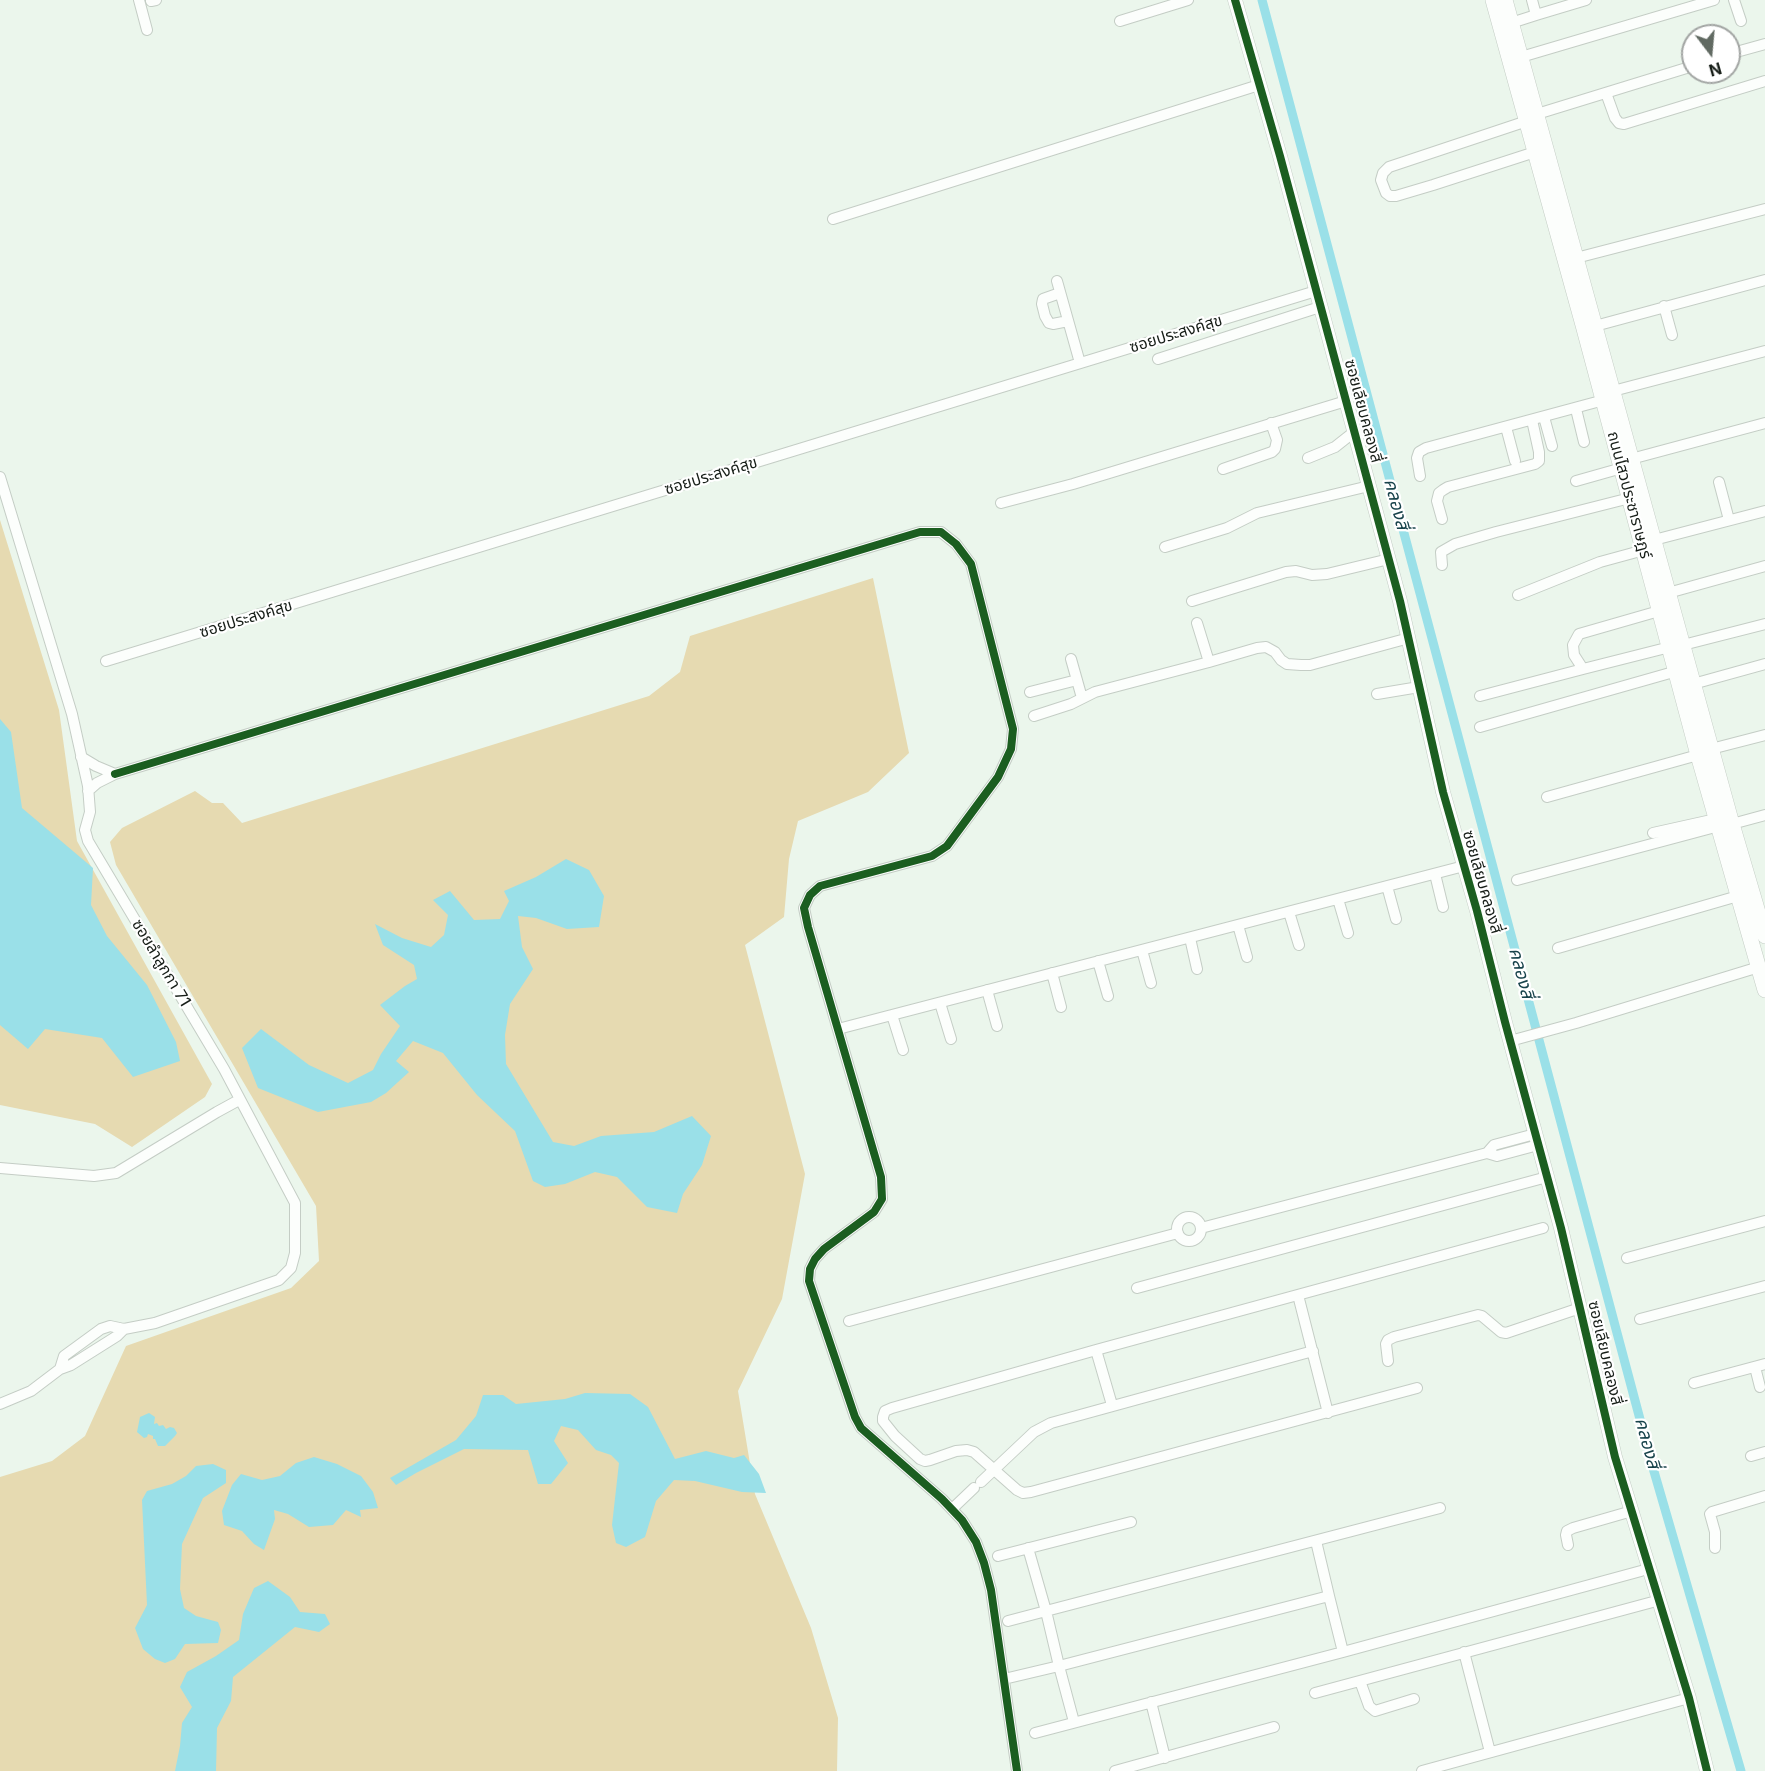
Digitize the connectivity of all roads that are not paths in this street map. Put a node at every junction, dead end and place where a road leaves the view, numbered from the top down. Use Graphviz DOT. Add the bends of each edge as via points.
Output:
graph roads {
  1 [pos="139,0"];
  2 [pos="1188,0"];
  3 [pos="1234,0"];
  4 [pos="1493,0"];
  5 [pos="1505,0"];
  6 [pos="1532,0"];
  7 [pos="1586,0"];
  8 [pos="1714,0"];
  9 [pos="1734,0"];
  10 [pos="1536,15"];
  11 [pos="1120,21"];
  12 [pos="1741,21"];
  13 [pos="1512,23"];
  14 [pos="147,30"];
  15 [pos="1765,44"];
  16 [pos="1741,51"];
  17 [pos="1521,57"];
  18 [pos="1681,70"];
  19 [pos="1765,81"];
  20 [pos="1259,85"];
  21 [pos="1606,93"];
  22 [pos="1532,118"];
  23 [pos="1535,152"];
  24 [pos="1765,209"];
  25 [pos="833,219"];
  26 [pos="1576,258"];
  27 [pos="1765,280"];
  28 [pos="1316,291"];
  29 [pos="1664,306"];
  30 [pos="1320,308"];
  31 [pos="1068,321"];
  32 [pos="1595,326"];
  33 [pos="1672,335"];
  34 [pos="1765,351"];
  35 [pos="1158,360"];
  36 [pos="1080,363"];
  37 [pos="1608,396"];
  38 [pos="1346,401"];
  39 [pos="1575,409"];
  40 [pos="1538,419"];
  41 [pos="1271,423"];
  42 [pos="1765,423"];
  43 [pos="1506,427"];
  44 [pos="1354,432"];
  45 [pos="1584,442"];
  46 [pos="1552,446"];
  47 [pos="1308,458"];
  48 [pos="1515,461"];
  49 [pos="1627,463"];
  50 [pos="1223,469"];
  51 [pos="1420,476"];
  52 [pos="0,477"];
  53 [pos="1576,481"];
  54 [pos="1719,482"];
  55 [pos="1369,486"];
  56 [pos="1630,498"];
  57 [pos="1001,503"];
  58 [pos="1765,511"];
  59 [pos="1442,519"];
  60 [pos="1729,520"];
  61 [pos="1165,547"];
  62 [pos="1651,552"];
  63 [pos="1389,559"];
  64 [pos="1442,565"];
  65 [pos="1765,566"];
  66 [pos="1668,592"];
  67 [pos="1518,595"];
  68 [pos="1192,601"];
  69 [pos="1659,611"];
  70 [pos="1197,622"];
  71 [pos="1765,624"];
  72 [pos="1409,638"];
  73 [pos="1676,646"];
  74 [pos="1071,659"];
  75 [pos="106,662"];
  76 [pos="1209,662"];
  77 [pos="1765,664"];
  78 [pos="1583,669"];
  79 [pos="1677,671"];
  80 [pos="1077,680"];
  81 [pos="1694,684"];
  82 [pos="1419,687"];
  83 [pos="1030,692"];
  84 [pos="1377,694"];
  85 [pos="1480,696"];
  86 [pos="1082,698"];
  87 [pos="1034,717"];
  88 [pos="1480,727"];
  89 [pos="1765,735"];
  90 [pos="1705,752"];
  91 [pos="81,757"];
  92 [pos="115,774"];
  93 [pos="88,790"];
  94 [pos="1547,797"];
  95 [pos="1765,815"];
  96 [pos="1722,823"];
  97 [pos="1653,833"];
  98 [pos="1464,866"];
  99 [pos="1435,874"];
  100 [pos="1517,880"];
  101 [pos="1387,886"];
  102 [pos="1752,893"];
  103 [pos="1338,899"];
  104 [pos="1443,907"];
  105 [pos="1288,912"];
  106 [pos="1396,919"];
  107 [pos="1238,925"];
  108 [pos="1348,933"];
  109 [pos="1765,936"];
  110 [pos="1190,938"];
  111 [pos="1299,945"];
  112 [pos="1558,948"];
  113 [pos="1142,950"];
  114 [pos="1246,957"];
  115 [pos="1098,961"];
  116 [pos="1758,967"];
  117 [pos="1197,969"];
  118 [pos="1052,973"];
  119 [pos="1151,983"];
  120 [pos="987,990"];
  121 [pos="1765,990"];
  122 [pos="1108,996"];
  123 [pos="940,1003"];
  124 [pos="1061,1007"];
  125 [pos="892,1015"];
  126 [pos="997,1026"];
  127 [pos="838,1029"];
  128 [pos="951,1039"];
  129 [pos="1515,1039"];
  130 [pos="903,1050"];
  131 [pos="239,1100"];
  132 [pos="1537,1139"];
  133 [pos="0,1168"];
  134 [pos="1547,1177"];
  135 [pos="1765,1221"];
  136 [pos="1201,1228"];
  137 [pos="1543,1228"];
  138 [pos="1178,1233"];
  139 [pos="1627,1258"];
  140 [pos="1765,1286"];
  141 [pos="1137,1288"];
  142 [pos="1298,1295"];
  143 [pos="1580,1308"];
  144 [pos="1640,1319"];
  145 [pos="849,1321"];
  146 [pos="124,1329"];
  147 [pos="80,1343"];
  148 [pos="1096,1350"];
  149 [pos="1313,1351"];
  150 [pos="88,1354"];
  151 [pos="1388,1360"];
  152 [pos="1760,1366"];
  153 [pos="60,1369"];
  154 [pos="1694,1383"];
  155 [pos="1760,1387"];
  156 [pos="1417,1388"];
  157 [pos="0,1404"];
  158 [pos="1112,1405"];
  159 [pos="1328,1413"];
  160 [pos="1765,1452"];
  161 [pos="1751,1456"];
  162 [pos="994,1470"];
  163 [pos="1765,1496"];
  164 [pos="1440,1508"];
  165 [pos="952,1509"];
  166 [pos="1632,1511"];
  167 [pos="1131,1522"];
  168 [pos="1316,1540"];
  169 [pos="1568,1545"];
  170 [pos="1028,1548"];
  171 [pos="1715,1548"];
  172 [pos="998,1556"];
  173 [pos="1641,1571"];
  174 [pos="1329,1596"];
  175 [pos="1660,1600"];
  176 [pos="1046,1611"];
  177 [pos="1008,1621"];
  178 [pos="1342,1652"];
  179 [pos="1464,1652"];
  180 [pos="1059,1666"];
  181 [pos="1004,1679"];
  182 [pos="1360,1681"];
  183 [pos="1315,1693"];
  184 [pos="1689,1698"];
  185 [pos="1414,1699"];
  186 [pos="1151,1702"];
  187 [pos="1074,1722"];
  188 [pos="1275,1727"];
  189 [pos="1035,1733"];
  190 [pos="1490,1752"];
  191 [pos="1165,1758"];
  192 [pos="1017,1771"];
  193 [pos="1115,1771"];
  194 [pos="1422,1771"];
  195 [pos="1707,1771"];
  1 -- 14 [label="street"];
  2 -- 11 [label="street"];
  3 -- 20 [label="street, ซอยเลียบคลองสี่"];
  4 -- 22 [label="main road, ถนนไสวประชาราษฎร์"];
  5 -- 13 [label="main road, ถนนไสวประชาราษฎร์"];
  6 -- 10 [label="street"];
  7 -- 10 [label="street"];
  8 -- 17 [label="street"];
  9 -- 12 [label="street"];
  10 -- 13 [label="street"];
  13 -- 17 [label="main road, ถนนไสวประชาราษฎร์"];
  15 -- 16 [label="street"];
  17 -- 22 [label="main road, ถนนไสวประชาราษฎร์"];
  18 -- 21 [label="street"];
  19 -- 21 [label="street" via="1624,124 1615,118"];
  20 -- 25 [label="street"];
  20 -- 28 [label="street, ซอยเลียบคลองสี่"];
  21 -- 22 [label="street"];
  22 -- 23 [label="main road, ถนนไสวประชาราษฎร์"];
  22 -- 23 [label="street" via="1389,167 1382,180 1386,193 1396,196"];
  22 -- 26 [label="main road, ถนนไสวประชาราษฎร์"];
  23 -- 37 [label="main road, ถนนไสวประชาราษฎร์"];
  24 -- 26 [label="street"];
  26 -- 32 [label="main road, ถนนไสวประชาราษฎร์"];
  27 -- 29 [label="street"];
  28 -- 30 [label="street, ซอยเลียบคลองสี่"];
  28 -- 36 [label="street, ซอยประสงค์สุข"];
  29 -- 32 [label="street"];
  29 -- 33 [label="street"];
  30 -- 35 [label="street"];
  30 -- 38 [label="street, ซอยเลียบคลองสี่"];
  31 -- 31 [label="street" via="1053,324 1045,316 1043,299 1058,287"];
  31 -- 36 [label="street"];
  32 -- 37 [label="main road, ถนนไสวประชาราษฎร์"];
  34 -- 37 [label="street"];
  36 -- 75 [label="street, ซอยประสงค์สุข"];
  37 -- 39 [label="street"];
  37 -- 49 [label="main road, ถนนไสวประชาราษฎร์"];
  38 -- 41 [label="street"];
  38 -- 44 [label="street, ซอยเลียบคลองสี่"];
  39 -- 40 [label="street"];
  39 -- 45 [label="street"];
  40 -- 43 [label="street"];
  40 -- 46 [label="street"];
  40 -- 59 [label="street" via="1539,461 1448,487 1439,493 1437,501"];
  41 -- 50 [label="street" via="1277,440 1272,452"];
  41 -- 57 [label="street"];
  42 -- 49 [label="street"];
  43 -- 48 [label="street"];
  43 -- 51 [label="street" via="1426,447 1417,458"];
  44 -- 47 [label="street" via="1335,447"];
  44 -- 55 [label="street, ซอยเลียบคลองสี่"];
  49 -- 53 [label="street"];
  49 -- 56 [label="main road, ถนนไสวประชาราษฎร์"];
  49 -- 62 [label="main road, ถนนไสวประชาราษฎร์"];
  52 -- 91 [label="street, ซอยลำลูกกา 71" via="72,714"];
  54 -- 60 [label="street"];
  55 -- 61 [label="street" via="1257,513 1227,528"];
  55 -- 63 [label="street, ซอยเลียบคลองสี่"];
  56 -- 62 [label="main road, ถนนไสวประชาราษฎร์"];
  56 -- 64 [label="street" via="1455,544 1441,552"];
  58 -- 60 [label="street"];
  60 -- 62 [label="street"];
  62 -- 66 [label="main road, ถนนไสวประชาราษฎร์"];
  62 -- 67 [label="street" via="1600,562"];
  62 -- 69 [label="main road, ถนนไสวประชาราษฎร์"];
  63 -- 68 [label="street" via="1327,574 1286,572"];
  63 -- 72 [label="street, ซอยเลียบคลองสี่"];
  65 -- 66 [label="street"];
  66 -- 73 [label="main road, ถนนไสวประชาราษฎร์"];
  69 -- 73 [label="main road, ถนนไสวประชาราษฎร์"];
  69 -- 78 [label="street" via="1580,634 1573,645"];
  70 -- 76 [label="street"];
  71 -- 73 [label="street"];
  72 -- 76 [label="street" via="1310,665 1287,664 1266,647"];
  72 -- 82 [label="street, ซอยเลียบคลองสี่"];
  73 -- 78 [label="street"];
  73 -- 79 [label="main road, ถนนไสวประชาราษฎร์"];
  73 -- 81 [label="main road, ถนนไสวประชาราษฎร์"];
  74 -- 80 [label="street"];
  76 -- 86 [label="street"];
  77 -- 81 [label="street"];
  78 -- 85 [label="street"];
  79 -- 88 [label="street"];
  79 -- 90 [label="main road, ถนนไสวประชาราษฎร์"];
  80 -- 83 [label="street"];
  80 -- 86 [label="street"];
  81 -- 90 [label="main road, ถนนไสวประชาราษฎร์"];
  82 -- 84 [label="street"];
  82 -- 98 [label="street, ซอยเลียบคลองสี่"];
  86 -- 87 [label="street"];
  89 -- 90 [label="street"];
  90 -- 94 [label="street"];
  90 -- 96 [label="main road, ถนนไสวประชาราษฎร์"];
  91 -- 92 [label="street"];
  91 -- 93 [label="street, ซอยลำลูกกา 71"];
  92 -- 93 [label="street"];
  92 -- 127 [label="street" via="920,532 940,532 956,544 971,564 1013,729 1011,749 998,777 947,846 932,856 820,886 810,895 804,908"];
  93 -- 131 [label="street, ซอยลำลูกกา 71" via="88,842"];
  95 -- 96 [label="street"];
  96 -- 97 [label="street"];
  96 -- 100 [label="street"];
  96 -- 102 [label="main road, ถนนไสวประชาราษฎร์"];
  98 -- 99 [label="street"];
  98 -- 129 [label="street, ซอยเลียบคลองสี่"];
  99 -- 101 [label="street"];
  99 -- 104 [label="street"];
  101 -- 103 [label="street"];
  101 -- 106 [label="street"];
  102 -- 109 [label="main road, ถนนไสวประชาราษฎร์"];
  102 -- 112 [label="street"];
  102 -- 116 [label="main road, ถนนไสวประชาราษฎร์"];
  103 -- 105 [label="street"];
  103 -- 108 [label="street"];
  105 -- 107 [label="street"];
  105 -- 111 [label="street"];
  107 -- 110 [label="street"];
  107 -- 114 [label="street"];
  110 -- 113 [label="street"];
  110 -- 117 [label="street"];
  113 -- 115 [label="street"];
  113 -- 119 [label="street"];
  115 -- 118 [label="street"];
  115 -- 122 [label="street"];
  116 -- 121 [label="main road, ถนนไสวประชาราษฎร์"];
  116 -- 129 [label="street"];
  118 -- 120 [label="street"];
  118 -- 124 [label="street"];
  120 -- 123 [label="street"];
  120 -- 126 [label="street"];
  123 -- 125 [label="street"];
  123 -- 128 [label="street"];
  125 -- 127 [label="street"];
  125 -- 130 [label="street"];
  127 -- 165 [label="street" via="881,1177 882,1199 874,1212 815,1259 809,1281 861,1428"];
  129 -- 132 [label="street, ซอยเลียบคลองสี่"];
  131 -- 133 [label="street" via="116,1173 94,1176"];
  131 -- 146 [label="street, ซอยลำลูกกา 71" via="295,1203 295,1253 291,1268 279,1280 172,1318"];
  132 -- 134 [label="street, ซอยเลียบคลองสี่"];
  132 -- 136 [label="street" via="1494,1146 1487,1153"];
  134 -- 141 [label="street"];
  134 -- 143 [label="street, ซอยเลียบคลองสี่"];
  135 -- 139 [label="street"];
  136 -- 138 [label="street" via="1198,1237 1189,1241"];
  136 -- 138 [label="street" via="1196,1220 1187,1218 1179,1224"];
  137 -- 142 [label="street"];
  138 -- 145 [label="street"];
  140 -- 144 [label="street"];
  142 -- 148 [label="street"];
  142 -- 149 [label="street"];
  143 -- 151 [label="street" via="1506,1333 1478,1315 1394,1337 1386,1344"];
  143 -- 166 [label="street, ซอยเลียบคลองสี่"];
  146 -- 147 [label="street, ซอยลำลูกกา 71" via="110,1326"];
  146 -- 150 [label="street"];
  147 -- 150 [label="street"];
  147 -- 153 [label="street, ซอยลำลูกกา 71" via="64,1356"];
  148 -- 158 [label="street"];
  148 -- 162 [label="street" via="892,1408 883,1414 895,1436 920,1459 967,1450"];
  149 -- 158 [label="street"];
  149 -- 159 [label="street"];
  150 -- 153 [label="street"];
  152 -- 154 [label="street"];
  152 -- 155 [label="street"];
  153 -- 157 [label="street" via="31,1391"];
  156 -- 159 [label="street"];
  158 -- 162 [label="street" via="1041,1427"];
  159 -- 162 [label="street" via="1031,1492 1017,1490"];
  160 -- 161 [label="street"];
  162 -- 165 [label="street"];
  163 -- 171 [label="street" via="1710,1514"];
  164 -- 168 [label="street"];
  165 -- 181 [label="street" via="976,1542 984,1563"];
  166 -- 169 [label="street" via="1567,1531"];
  166 -- 175 [label="street, ซอยเลียบคลองสี่"];
  167 -- 170 [label="street"];
  168 -- 174 [label="street"];
  168 -- 176 [label="street"];
  170 -- 172 [label="street"];
  170 -- 176 [label="street"];
  173 -- 178 [label="street"];
  174 -- 178 [label="street"];
  174 -- 180 [label="street"];
  175 -- 179 [label="street"];
  175 -- 184 [label="street, ซอยเลียบคลองสี่"];
  176 -- 177 [label="street"];
  176 -- 180 [label="street"];
  178 -- 186 [label="street"];
  179 -- 182 [label="street"];
  179 -- 190 [label="street"];
  180 -- 181 [label="street"];
  180 -- 187 [label="street"];
  181 -- 192 [label="street"];
  182 -- 183 [label="street"];
  182 -- 185 [label="street" via="1369,1706 1375,1711"];
  184 -- 190 [label="street"];
  184 -- 195 [label="street, ซอยเลียบคลองสี่"];
  186 -- 187 [label="street"];
  186 -- 191 [label="street"];
  187 -- 189 [label="street"];
  188 -- 191 [label="street"];
  190 -- 194 [label="street"];
  191 -- 193 [label="street"];
}
